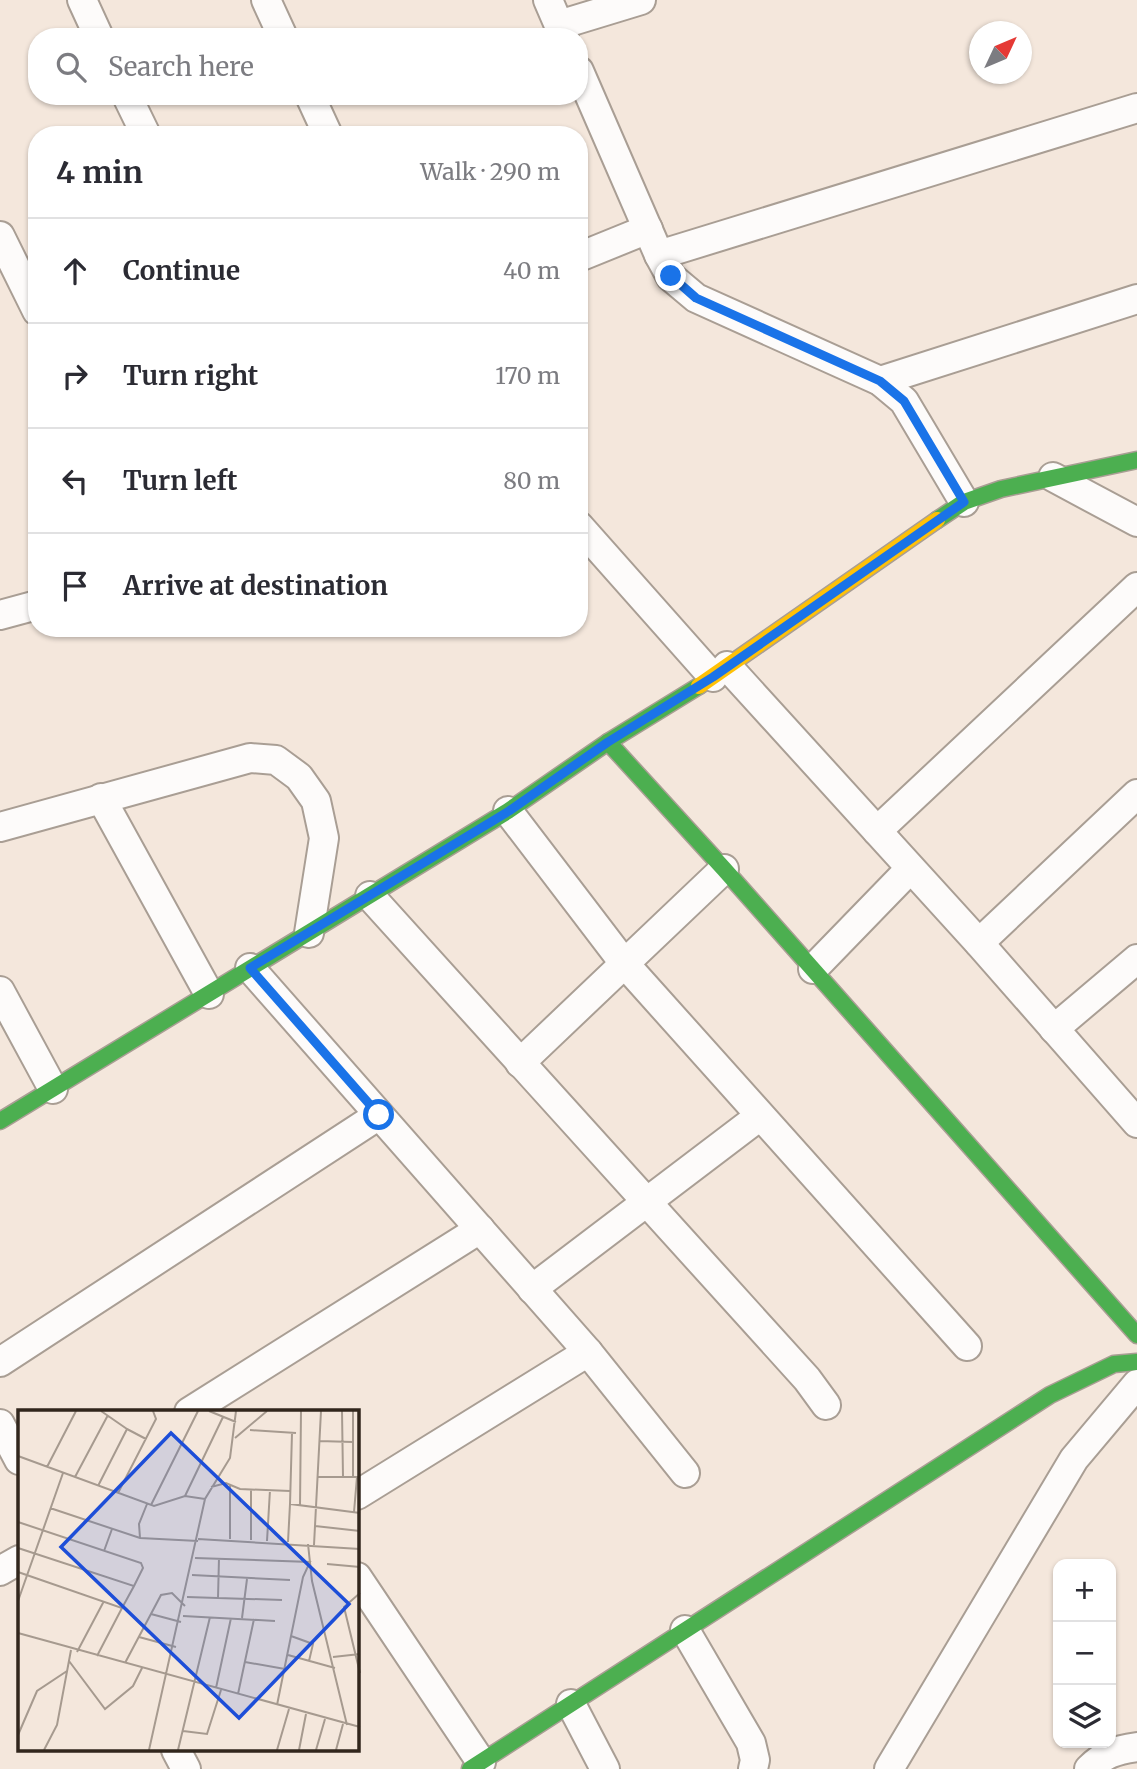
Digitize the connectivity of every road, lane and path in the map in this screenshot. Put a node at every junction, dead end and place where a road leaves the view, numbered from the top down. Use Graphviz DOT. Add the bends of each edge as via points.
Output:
graph roads {
  1 [pos="82,0"];
  2 [pos="266,0"];
  3 [pos="641,0"];
  4 [pos="557,20"];
  5 [pos="95,28"];
  6 [pos="279,28"];
  7 [pos="588,92"];
  8 [pos="131,105"];
  9 [pos="314,105"];
  10 [pos="1137,108"];
  11 [pos="142,126"];
  12 [pos="324,126"];
  13 [pos="648,229"];
  14 [pos="0,236"];
  15 [pos="588,253"];
  16 [pos="659,255"];
  17 [pos="28,293"];
  18 [pos="1137,299"];
  19 [pos="880,381"];
  20 [pos="1137,460"];
  21 [pos="1053,477"];
  22 [pos="964,502"];
  23 [pos="1137,522"];
  24 [pos="588,535"];
  25 [pos="1137,587"];
  26 [pos="28,607"];
  27 [pos="0,615"];
  28 [pos="720,671"];
  29 [pos="608,742"];
  30 [pos="1137,794"];
  31 [pos="101,797"];
  32 [pos="509,811"];
  33 [pos="0,827"];
  34 [pos="877,831"];
  35 [pos="724,869"];
  36 [pos="911,869"];
  37 [pos="370,896"];
  38 [pos="309,933"];
  39 [pos="979,943"];
  40 [pos="1137,959"];
  41 [pos="624,963"];
  42 [pos="250,968"];
  43 [pos="813,969"];
  44 [pos="0,991"];
  45 [pos="209,994"];
  46 [pos="1054,1029"];
  47 [pos="520,1063"];
  48 [pos="53,1089"];
  49 [pos="379,1115"];
  50 [pos="760,1116"];
  51 [pos="0,1121"];
  52 [pos="1137,1123"];
  53 [pos="646,1202"];
  54 [pos="480,1229"];
  55 [pos="532,1289"];
  56 [pos="1137,1335"];
  57 [pos="967,1346"];
  58 [pos="588,1352"];
  59 [pos="0,1362"];
  60 [pos="1137,1362"];
  61 [pos="1137,1384"];
  62 [pos="826,1405"];
  63 [pos="192,1410"];
  64 [pos="0,1424"];
  65 [pos="18,1458"];
  66 [pos="685,1473"];
  67 [pos="359,1494"];
  68 [pos="18,1561"];
  69 [pos="0,1570"];
  70 [pos="359,1580"];
  71 [pos="685,1630"];
  72 [pos="571,1704"];
  73 [pos="1137,1746"];
  74 [pos="177,1752"];
  75 [pos="475,1765"];
  76 [pos="186,1769"];
  77 [pos="605,1769"];
  78 [pos="754,1769"];
  79 [pos="889,1769"];
  80 [pos="1089,1769"];
  1 -- 5 [label="street"];
  2 -- 6 [label="street"];
  3 -- 4 [label="street"];
  7 -- 13 [label="street"];
  8 -- 11 [label="street"];
  9 -- 12 [label="street"];
  10 -- 16 [label="street"];
  13 -- 15 [label="street"];
  13 -- 16 [label="street"];
  14 -- 17 [label="street"];
  16 -- 19 [label="street" via="671,276 696,298"];
  18 -- 19 [label="street"];
  19 -- 22 [label="street" via="904,401"];
  20 -- 21 [label="street"];
  21 -- 22 [label="street"];
  21 -- 23 [label="street"];
  22 -- 28 [label="street"];
  24 -- 28 [label="street"];
  25 -- 34 [label="street"];
  26 -- 27 [label="street"];
  28 -- 29 [label="street"];
  28 -- 34 [label="street"];
  29 -- 32 [label="street"];
  29 -- 35 [label="street"];
  30 -- 39 [label="street"];
  31 -- 33 [label="street"];
  31 -- 38 [label="street" via="250,758 276,760 299,777 316,801 324,838"];
  31 -- 45 [label="street"];
  32 -- 37 [label="street"];
  32 -- 41 [label="street"];
  34 -- 36 [label="street"];
  35 -- 41 [label="street"];
  35 -- 43 [label="street"];
  36 -- 39 [label="street"];
  36 -- 43 [label="street"];
  37 -- 38 [label="street"];
  37 -- 47 [label="street"];
  38 -- 42 [label="street"];
  39 -- 46 [label="street"];
  40 -- 46 [label="street"];
  41 -- 47 [label="street"];
  41 -- 50 [label="street"];
  42 -- 45 [label="street"];
  42 -- 49 [label="street"];
  43 -- 56 [label="street"];
  44 -- 48 [label="street"];
  45 -- 48 [label="street"];
  46 -- 52 [label="street"];
  47 -- 53 [label="street"];
  48 -- 51 [label="street"];
  49 -- 54 [label="street"];
  49 -- 59 [label="street"];
  50 -- 53 [label="street"];
  50 -- 57 [label="street"];
  53 -- 55 [label="street"];
  53 -- 62 [label="street"];
  54 -- 55 [label="street"];
  54 -- 63 [label="street"];
  55 -- 58 [label="street"];
  58 -- 66 [label="street"];
  58 -- 67 [label="street"];
  60 -- 71 [label="street" via="1114,1364 1050,1395"];
  61 -- 79 [label="street" via="1074,1459"];
  64 -- 65 [label="street"];
  68 -- 69 [label="street"];
  70 -- 75 [label="street"];
  71 -- 72 [label="street"];
  71 -- 78 [label="street" via="751,1743"];
  72 -- 75 [label="street"];
  72 -- 77 [label="street"];
  73 -- 80 [label="street" via="1102,1756"];
  74 -- 76 [label="street"];
}
